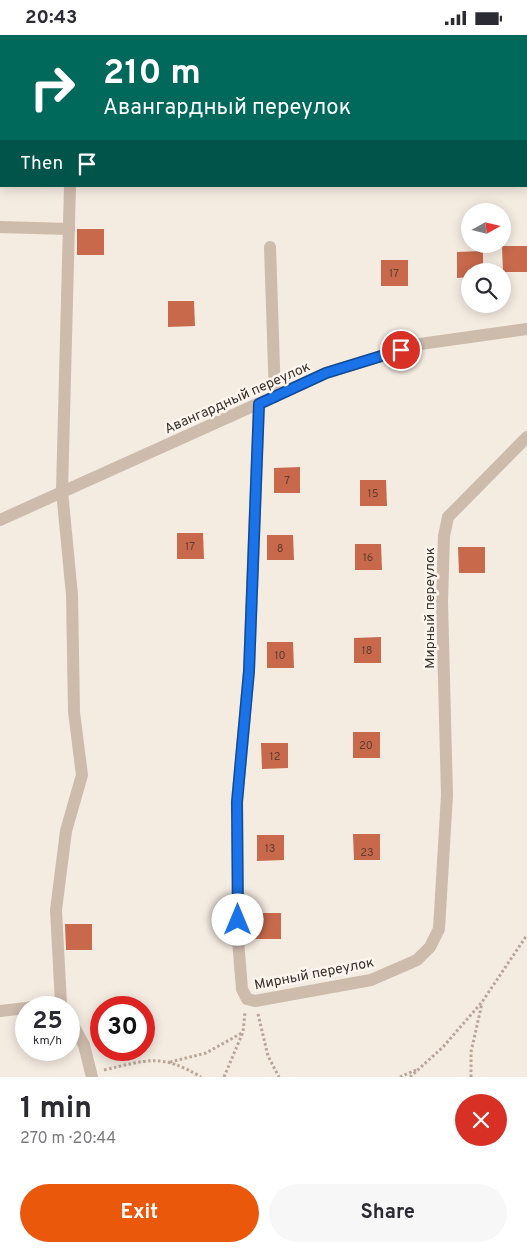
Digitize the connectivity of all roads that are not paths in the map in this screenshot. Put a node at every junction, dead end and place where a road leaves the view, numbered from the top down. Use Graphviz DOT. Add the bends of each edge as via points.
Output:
graph roads {
  1 [pos="70,187"];
  2 [pos="0,227"];
  3 [pos="69,229"];
  4 [pos="270,247"];
  5 [pos="527,329"];
  6 [pos="275,397"];
  7 [pos="259,404"];
  8 [pos="527,437"];
  9 [pos="62,491"];
  10 [pos="0,520"];
  11 [pos="61,996"];
  12 [pos="15,1009"];
  13 [pos="0,1011"];
  14 [pos="80,1038"];
  15 [pos="92,1076"];
  1 -- 3 [label="street"];
  2 -- 3 [label="street"];
  3 -- 9 [label="street"];
  4 -- 6 [label="street"];
  5 -- 6 [label="street, Авангардный переулок" via="420,344 326,373"];
  6 -- 7 [label="street, Авангардный переулок"];
  7 -- 8 [label="street, Мирный переулок" via="249,671 237,802 238,940 242,989 251,1000 371,981 417,960 430,947 440,929 447,795 442,602 446,526 448,517"];
  7 -- 9 [label="street, Авангардный переулок"];
  9 -- 10 [label="street, Авангардный переулок"];
  9 -- 11 [label="street" via="72,595 74,713 82,775 66,831 56,910"];
  12 -- 13 [label="street"];
  14 -- 15 [label="street"];
}
